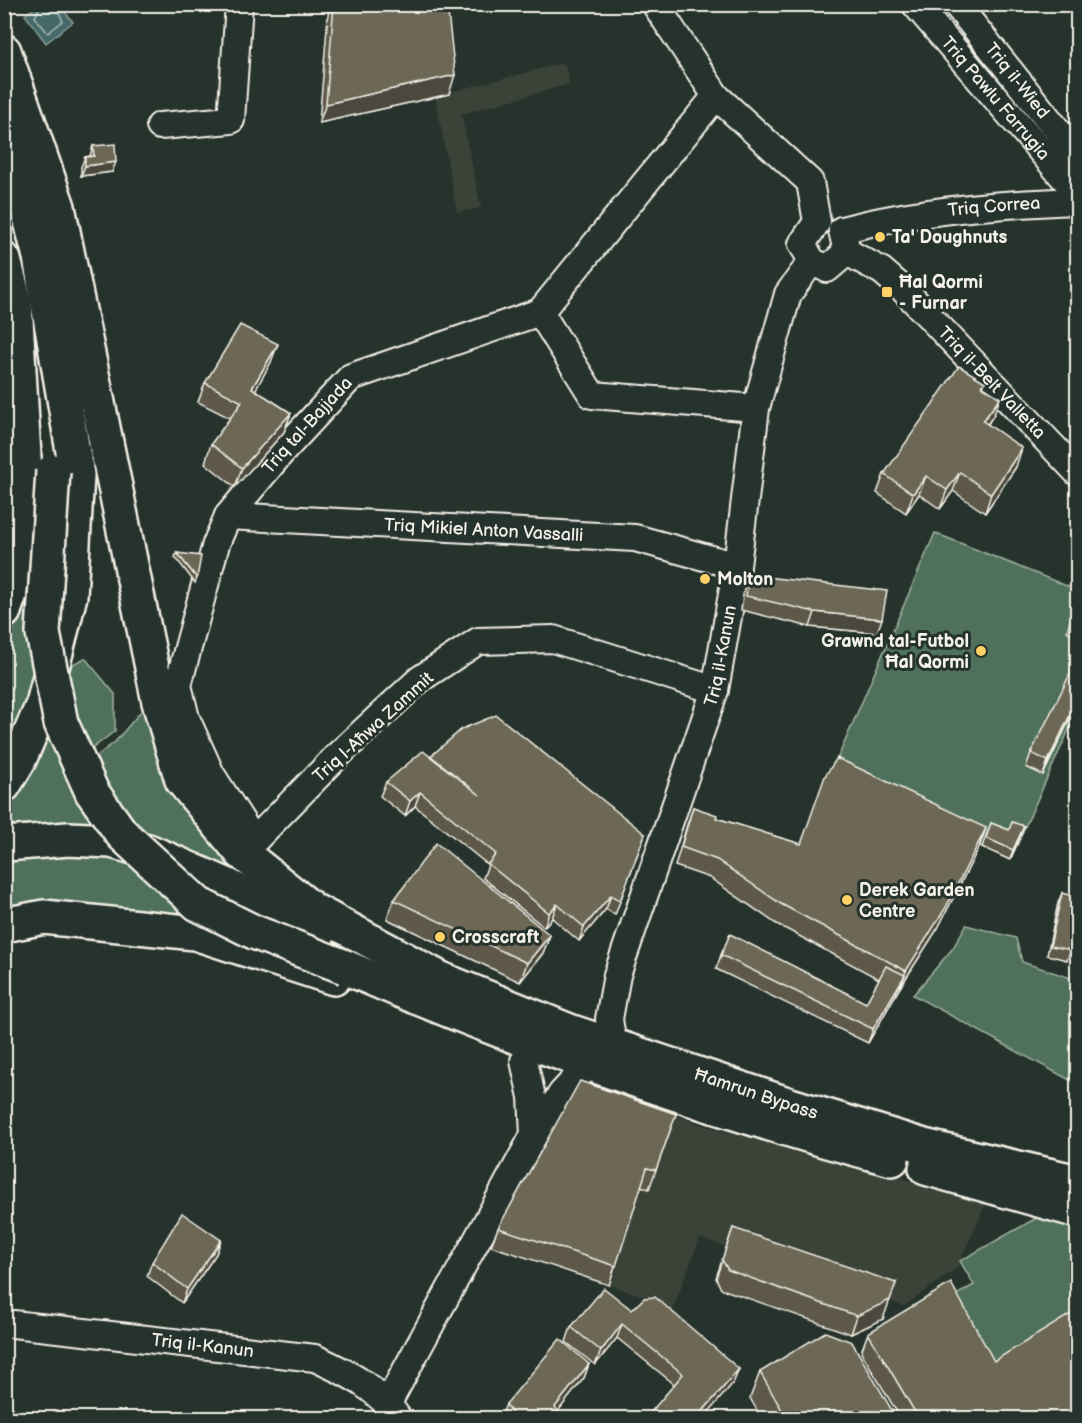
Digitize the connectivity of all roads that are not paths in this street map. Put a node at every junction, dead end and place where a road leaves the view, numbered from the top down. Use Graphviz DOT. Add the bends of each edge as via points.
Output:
graph roads {
  1 [pos="239,4"];
  2 [pos="655,4"];
  3 [pos="915,4"];
  4 [pos="956,4"];
  5 [pos="4,51"];
  6 [pos="716,96"];
  7 [pos="4,115"];
  8 [pos="160,126"];
  9 [pos="1077,156"];
  10 [pos="4,180"];
  11 [pos="1077,194"];
  12 [pos="1077,201"];
  13 [pos="1026,203"];
  14 [pos="1077,217"];
  15 [pos="817,222"];
  16 [pos="845,241"];
  17 [pos="4,260"];
  18 [pos="812,261"];
  19 [pos="540,312"];
  20 [pos="756,408"];
  21 [pos="1077,473"];
  22 [pos="228,516"];
  23 [pos="9,553"];
  24 [pos="737,566"];
  25 [pos="4,611"];
  26 [pos="715,690"];
  27 [pos="4,785"];
  28 [pos="254,841"];
  29 [pos="6,844"];
  30 [pos="4,925"];
  31 [pos="616,975"];
  32 [pos="441,979"];
  33 [pos="524,1015"];
  34 [pos="462,1017"];
  35 [pos="572,1032"];
  36 [pos="601,1055"];
  37 [pos="524,1061"];
  38 [pos="534,1135"];
  39 [pos="920,1156"];
  40 [pos="1077,1166"];
  41 [pos="1077,1182"];
  42 [pos="1077,1196"];
  43 [pos="1077,1211"];
  44 [pos="4,1323"];
  45 [pos="393,1411"];
  1 -- 8 [label="street" via="231,120"];
  2 -- 6 [label="street"];
  3 -- 11 [label="street, Triq Pawlu Farrugia"];
  4 -- 9 [label="street, Triq il-Wied"];
  5 -- 32 [label="highway" via="58,207 159,702 182,780 242,853 313,910"];
  6 -- 15 [label="street" via="810,182"];
  6 -- 19 [label="street"];
  7 -- 27 [label="highway" via="40,257 77,475 70,596 43,704"];
  10 -- 34 [label="highway, bridge" via="38,306 46,361 52,471 43,633 61,723 92,792 122,834 198,904 254,932"];
  12 -- 13 [label="street, Triq Correa"];
  13 -- 14 [label="street" via="1054,218"];
  13 -- 16 [label="street, Triq Correa" via="875,221"];
  15 -- 16 [label="street, Triq il-Belt Valletta"];
  15 -- 18 [label="street" via="802,244"];
  16 -- 18 [label="street" via="827,269"];
  16 -- 21 [label="street, Triq il-Belt Valletta" via="905,291"];
  17 -- 23 [label="highway" via="15,302 25,474"];
  18 -- 20 [label="street, Triq il-Kanun" via="788,294"];
  19 -- 20 [label="street" via="592,394"];
  19 -- 22 [label="street, Triq tal-Bajjada" via="351,377"];
  20 -- 24 [label="street, Triq il-Kanun"];
  22 -- 24 [label="street, Triq Mikiel Anton Vassalli" via="635,538"];
  22 -- 28 [label="street, Triq tal-Bajjada" via="216,544 178,685 186,718 212,774"];
  23 -- 25 [label="highway" via="10,594"];
  24 -- 26 [label="street, Triq il-Kanun"];
  26 -- 28 [label="street, Triq l-Aħwa Zammit" via="553,639 478,641 420,679"];
  26 -- 31 [label="street, Triq il-Kanun"];
  28 -- 33 [label="highway" via="328,908 451,969"];
  29 -- 32 [label="highway" via="68,839 111,841 148,850 363,955"];
  30 -- 34 [label="highway" via="44,917 195,933"];
  31 -- 35 [label="street, Triq il-Kanun" via="596,1011"];
  31 -- 36 [label="street, Triq il-Kanun"];
  32 -- 33 [label="highway, Ħamrun Bypass"];
  33 -- 35 [label="highway, Ħamrun Bypass"];
  34 -- 36 [label="highway, Ħamrun Bypass"];
  35 -- 36 [label="highway, Ħamrun Bypass"];
  36 -- 38 [label="street, Triq il-Kanun" via="562,1093"];
  36 -- 39 [label="highway, Ħamrun Bypass" via="790,1105"];
  37 -- 38 [label="street"];
  38 -- 45 [label="street, Triq il-Kanun"];
  39 -- 40 [label="highway"];
  39 -- 41 [label="highway, Ħamrun Bypass"];
  39 -- 42 [label="highway, Ħamrun Bypass"];
  39 -- 43 [label="highway"];
  44 -- 45 [label="street, Triq il-Kanun" via="315,1358 354,1376"];
}
